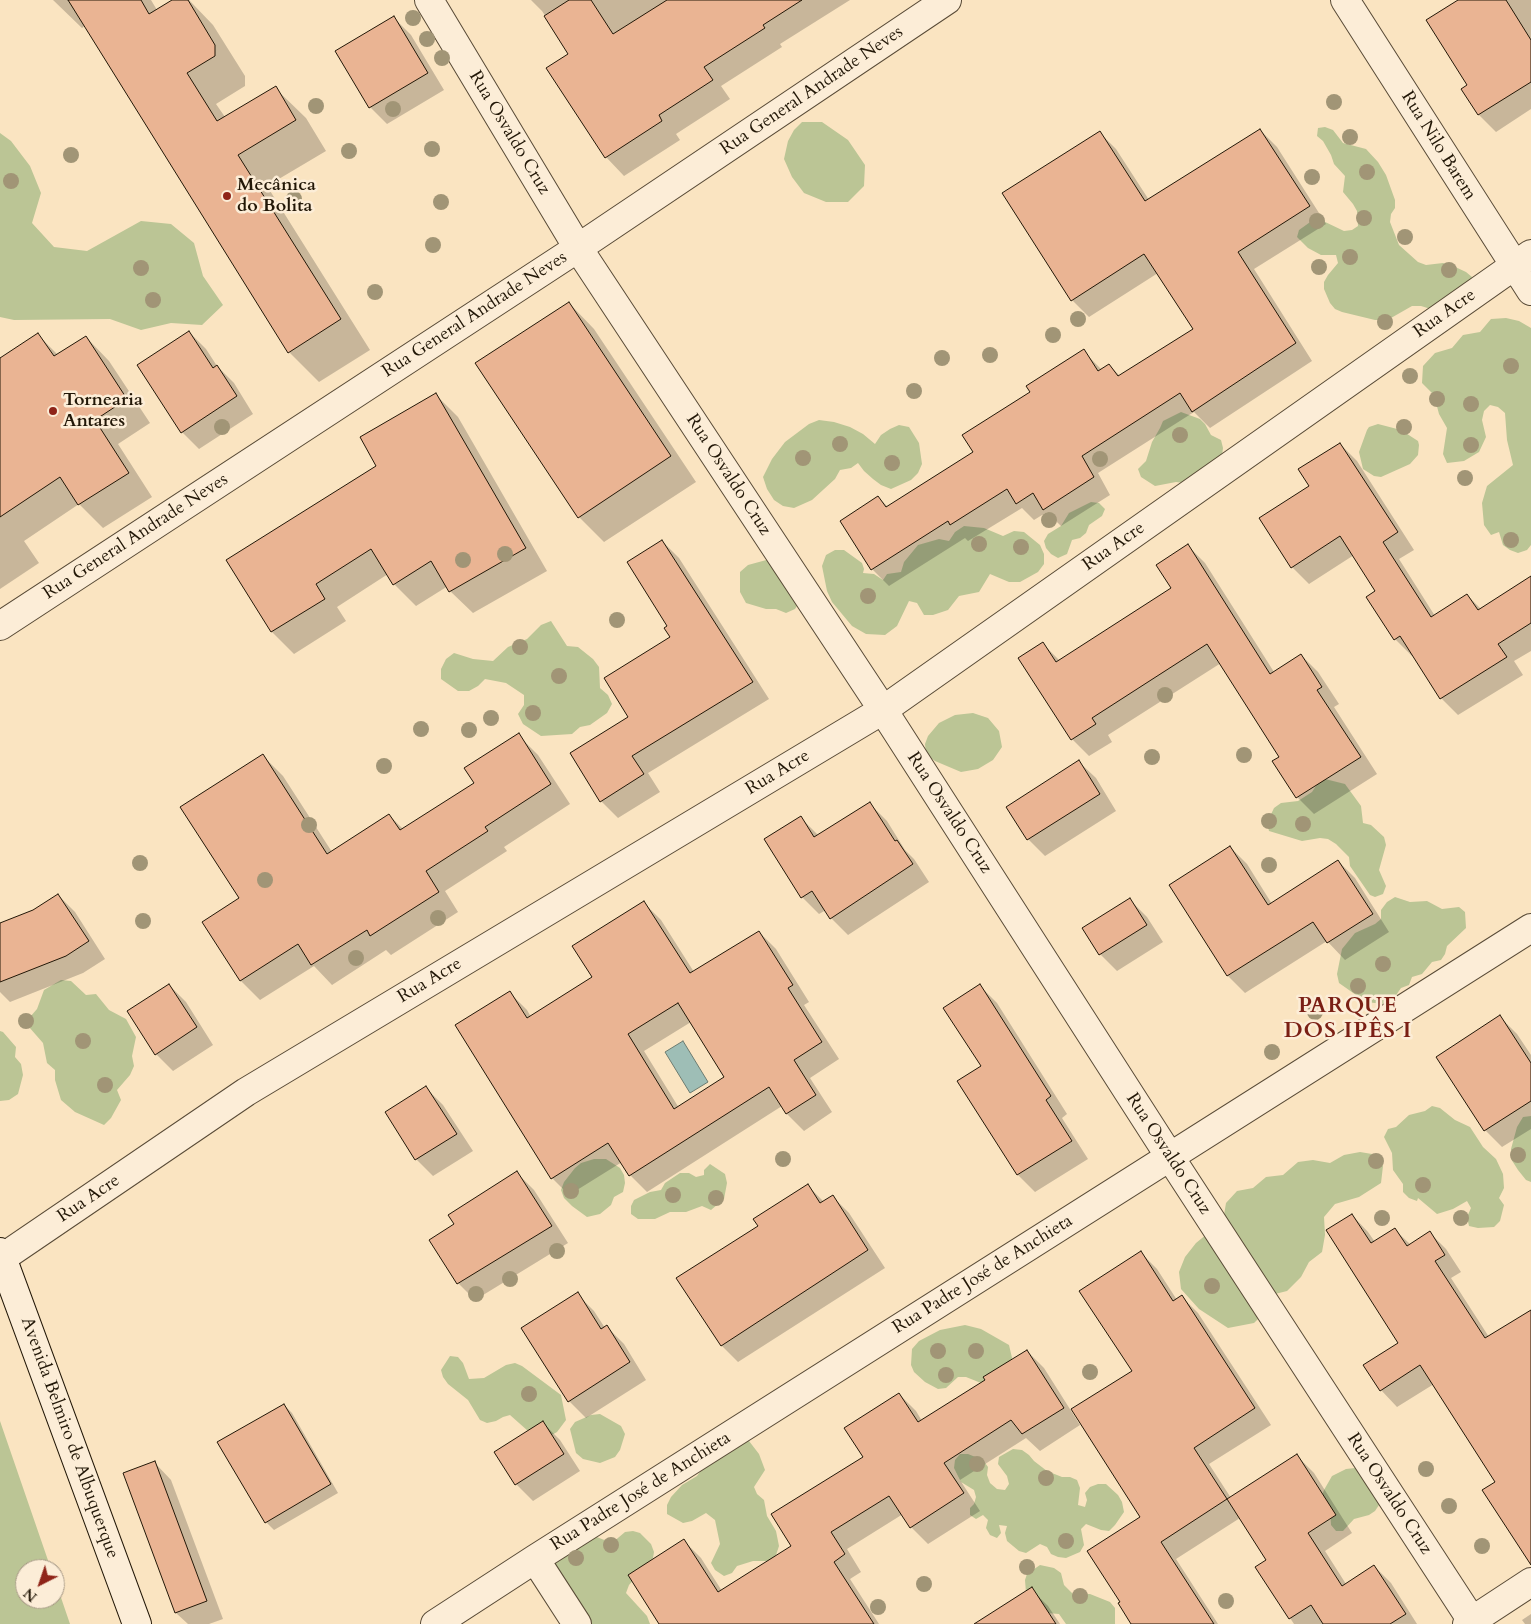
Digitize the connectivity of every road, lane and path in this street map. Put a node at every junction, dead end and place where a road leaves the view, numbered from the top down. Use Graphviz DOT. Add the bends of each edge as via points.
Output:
graph roads {
  1 [pos="429,0"];
  2 [pos="948,0"];
  3 [pos="1345,0"];
  4 [pos="578,248"];
  5 [pos="1522,260"];
  6 [pos="1531,291"];
  7 [pos="0,626"];
  8 [pos="883,710"];
  9 [pos="1531,928"];
  10 [pos="1170,1157"];
  11 [pos="1,1255"];
  12 [pos="535,1559"];
  13 [pos="1531,1582"];
  14 [pos="1471,1623"];
  15 [pos="137,1624"];
  16 [pos="435,1624"];
  17 [pos="577,1624"];
  1 -- 4 [label="street, Rua Osvaldo Cruz"];
  2 -- 4 [label="street, Rua General Andrade Neves"];
  3 -- 5 [label="street, Rua Nilo Barem"];
  4 -- 7 [label="street, Rua General Andrade Neves"];
  4 -- 8 [label="street, Rua Osvaldo Cruz"];
  5 -- 6 [label="street, Rua Nilo Barem"];
  5 -- 8 [label="street, Rua Acre"];
  8 -- 10 [label="street, Rua Osvaldo Cruz"];
  8 -- 11 [label="street, Rua Acre" via="246,1092"];
  9 -- 10 [label="street, Rua Padre José de Anchieta"];
  10 -- 12 [label="street, Rua Padre José de Anchieta"];
  10 -- 14 [label="street, Rua Osvaldo Cruz"];
  11 -- 15 [label="street, Avenida Belmiro de Albuquerque"];
  12 -- 16 [label="street, Rua Padre José de Anchieta"];
  12 -- 17 [label="street"];
  13 -- 14 [label="street"];
}
